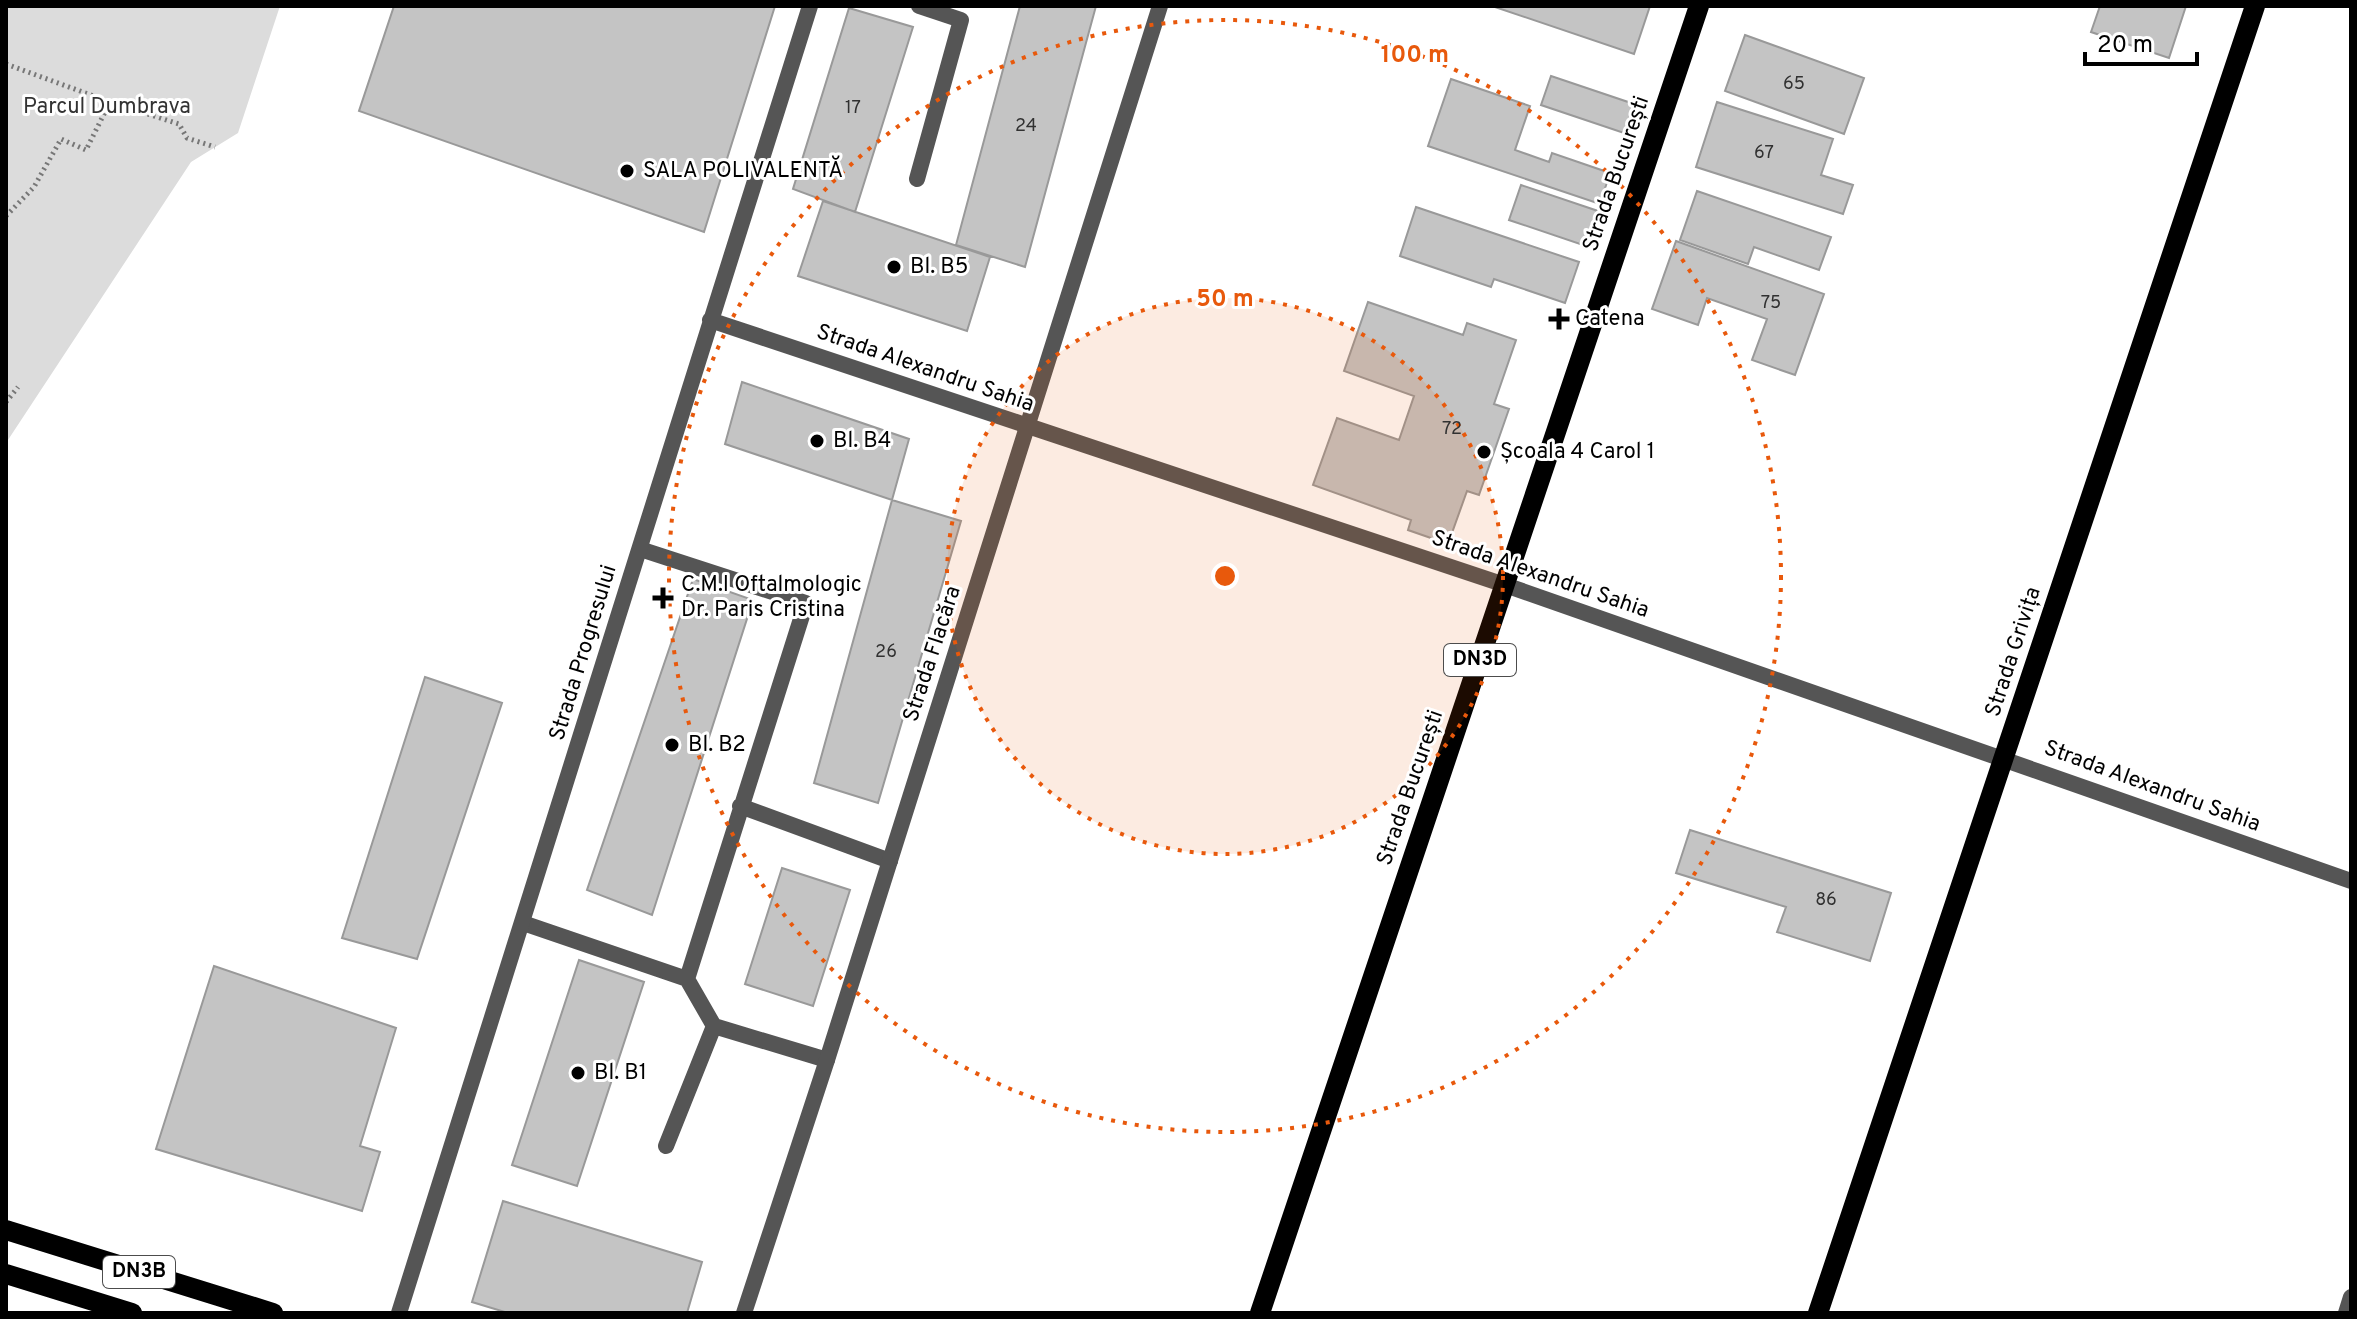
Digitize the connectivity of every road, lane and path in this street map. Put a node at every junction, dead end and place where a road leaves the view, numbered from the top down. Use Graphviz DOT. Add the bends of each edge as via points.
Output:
graph roads {
  1 [pos="810,6"];
  2 [pos="919,6"];
  3 [pos="1160,6"];
  4 [pos="1699,6"];
  5 [pos="2255,6"];
  6 [pos="6,64"];
  7 [pos="110,102"];
  8 [pos="215,147"];
  9 [pos="917,179"];
  10 [pos="6,216"];
  11 [pos="710,320"];
  12 [pos="18,387"];
  13 [pos="6,402"];
  14 [pos="1028,427"];
  15 [pos="640,549"];
  16 [pos="1505,585"];
  17 [pos="2004,758"];
  18 [pos="740,806"];
  19 [pos="890,861"];
  20 [pos="2351,881"];
  21 [pos="523,923"];
  22 [pos="687,979"];
  23 [pos="714,1026"];
  24 [pos="827,1060"];
  25 [pos="666,1146"];
  26 [pos="6,1230"];
  27 [pos="6,1274"];
  28 [pos="2351,1297"];
  29 [pos="132,1313"];
  30 [pos="273,1313"];
  31 [pos="399,1313"];
  32 [pos="744,1313"];
  33 [pos="1260,1313"];
  34 [pos="1818,1313"];
  35 [pos="2346,1313"];
  1 -- 11 [label="street, Strada Progresului"];
  2 -- 9 [label="street" via="961,20"];
  3 -- 14 [label="street, Strada Flacăra"];
  4 -- 16 [label="main road, Strada București / DN3D"];
  5 -- 17 [label="main road, Strada Grivița"];
  6 -- 7 [label="path"];
  7 -- 8 [label="path" via="179,124 187,138"];
  7 -- 10 [label="path" via="86,150 61,139 34,187"];
  11 -- 14 [label="street, Strada Alexandru Sahia"];
  11 -- 15 [label="street, Strada Progresului"];
  12 -- 13 [label="path"];
  14 -- 16 [label="street, Strada Alexandru Sahia"];
  14 -- 19 [label="street, Strada Flacăra"];
  15 -- 18 [label="street" via="806,603"];
  15 -- 21 [label="street, Strada Progresului"];
  16 -- 17 [label="street, Strada Alexandru Sahia"];
  16 -- 33 [label="main road, Strada București / DN3D"];
  17 -- 20 [label="street, Strada Alexandru Sahia"];
  17 -- 34 [label="main road, Strada Grivița"];
  18 -- 19 [label="street"];
  18 -- 22 [label="street"];
  19 -- 24 [label="street, Strada Flacăra"];
  21 -- 22 [label="street"];
  21 -- 31 [label="street, Strada Progresului"];
  22 -- 23 [label="street"];
  23 -- 24 [label="street"];
  23 -- 25 [label="street"];
  24 -- 32 [label="street, Strada Flacăra"];
  26 -- 30 [label="main road, DN3B"];
  27 -- 29 [label="main road, DN3B"];
  28 -- 35 [label="street"];
}
